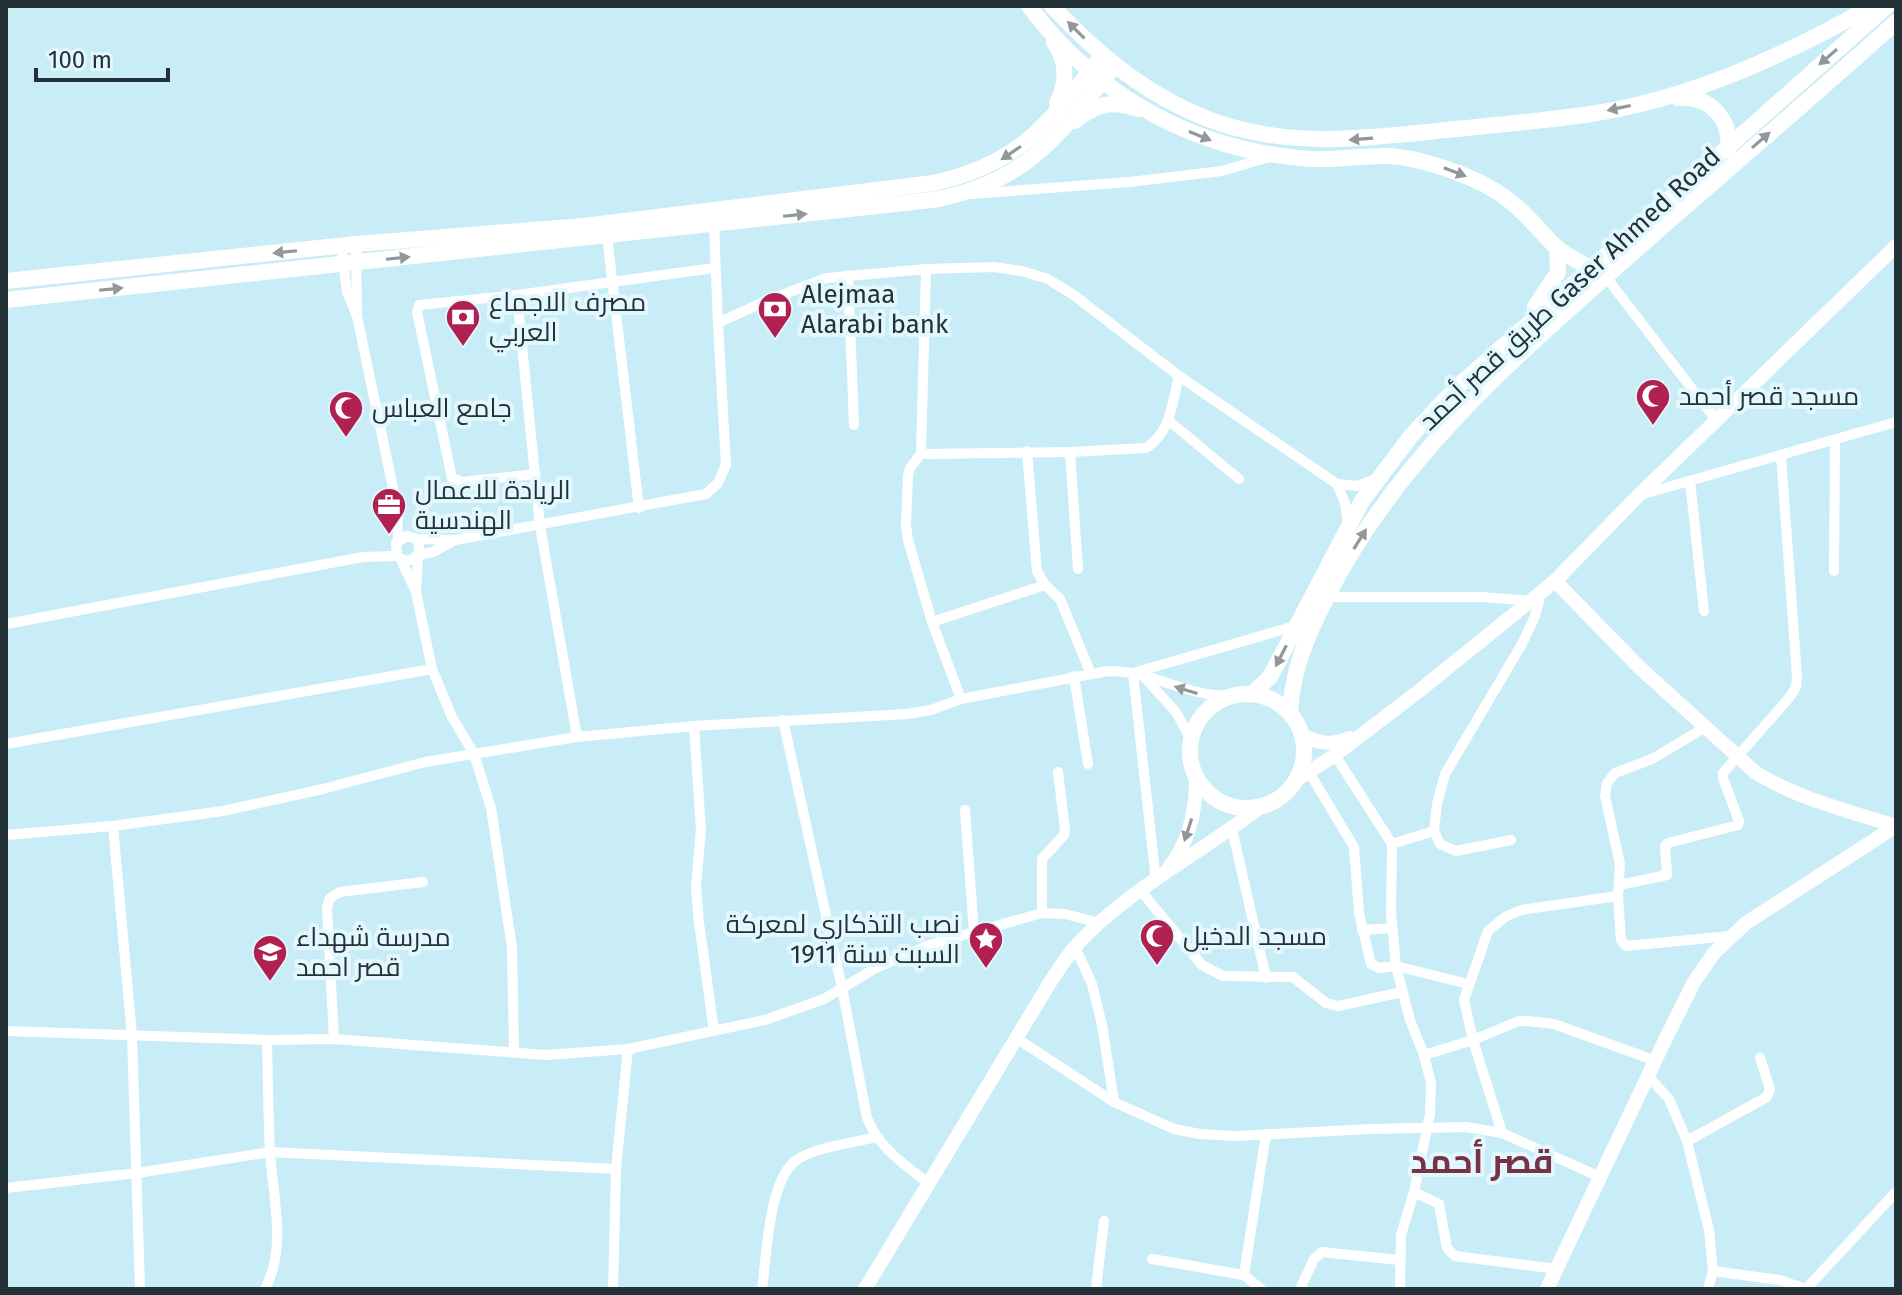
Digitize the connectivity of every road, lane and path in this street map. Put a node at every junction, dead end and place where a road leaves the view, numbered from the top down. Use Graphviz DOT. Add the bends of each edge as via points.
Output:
graph roads {
  1 [pos="1052,6"];
  2 [pos="1872,6"];
  3 [pos="1887,6"];
  4 [pos="1033,12"];
  5 [pos="1896,22"];
  6 [pos="1108,61"];
  7 [pos="1097,75"];
  8 [pos="1658,99"];
  9 [pos="1152,114"];
  10 [pos="1037,133"];
  11 [pos="1729,144"];
  12 [pos="1041,151"];
  13 [pos="1274,155"];
  14 [pos="1722,175"];
  15 [pos="966,194"];
  16 [pos="714,223"];
  17 [pos="607,236"];
  18 [pos="349,245"];
  19 [pos="1896,246"];
  20 [pos="1557,248"];
  21 [pos="350,263"];
  22 [pos="1590,267"];
  23 [pos="714,268"];
  24 [pos="926,269"];
  25 [pos="848,275"];
  26 [pos="62,276"];
  27 [pos="1606,277"];
  28 [pos="6,281"];
  29 [pos="613,283"];
  30 [pos="65,294"];
  31 [pos="517,295"];
  32 [pos="6,300"];
  33 [pos="718,323"];
  34 [pos="1520,329"];
  35 [pos="1179,376"];
  36 [pos="1168,420"];
  37 [pos="1716,420"];
  38 [pos="1896,422"];
  39 [pos="854,425"];
  40 [pos="1835,441"];
  41 [pos="1027,451"];
  42 [pos="1070,452"];
  43 [pos="921,454"];
  44 [pos="1781,456"];
  45 [pos="535,474"];
  46 [pos="1378,478"];
  47 [pos="1239,479"];
  48 [pos="1690,481"];
  49 [pos="1337,484"];
  50 [pos="1639,495"];
  51 [pos="397,507"];
  52 [pos="639,508"];
  53 [pos="1348,525"];
  54 [pos="540,526"];
  55 [pos="414,538"];
  56 [pos="455,540"];
  57 [pos="397,541"];
  58 [pos="418,556"];
  59 [pos="363,557"];
  60 [pos="399,558"];
  61 [pos="1078,569"];
  62 [pos="1834,571"];
  63 [pos="1555,581"];
  64 [pos="1045,585"];
  65 [pos="416,592"];
  66 [pos="1327,597"];
  67 [pos="1536,597"];
  68 [pos="1704,611"];
  69 [pos="932,622"];
  70 [pos="6,624"];
  71 [pos="1295,626"];
  72 [pos="432,669"];
  73 [pos="1091,674"];
  74 [pos="1137,674"];
  75 [pos="1074,676"];
  76 [pos="1252,694"];
  77 [pos="1231,696"];
  78 [pos="961,699"];
  79 [pos="1290,713"];
  80 [pos="783,720"];
  81 [pos="694,726"];
  82 [pos="1704,728"];
  83 [pos="1361,733"];
  84 [pos="1303,736"];
  85 [pos="577,737"];
  86 [pos="1191,740"];
  87 [pos="6,744"];
  88 [pos="474,754"];
  89 [pos="1335,755"];
  90 [pos="1736,757"];
  91 [pos="1088,764"];
  92 [pos="1058,772"];
  93 [pos="1304,776"];
  94 [pos="1196,779"];
  95 [pos="1259,808"];
  96 [pos="965,810"];
  97 [pos="1864,816"];
  98 [pos="113,826"];
  99 [pos="1896,826"];
  100 [pos="1232,829"];
  101 [pos="1434,831"];
  102 [pos="6,835"];
  103 [pos="1511,840"];
  104 [pos="1392,844"];
  105 [pos="1863,848"];
  106 [pos="1159,878"];
  107 [pos="423,882"];
  108 [pos="1141,891"];
  109 [pos="1618,891"];
  110 [pos="1042,913"];
  111 [pos="1100,923"];
  112 [pos="1392,928"];
  113 [pos="1362,930"];
  114 [pos="974,933"];
  115 [pos="1730,936"];
  116 [pos="1075,947"];
  117 [pos="1396,966"];
  118 [pos="1266,978"];
  119 [pos="1468,984"];
  120 [pos="842,988"];
  121 [pos="1402,992"];
  122 [pos="6,1031"];
  123 [pos="714,1031"];
  124 [pos="132,1036"];
  125 [pos="1016,1038"];
  126 [pos="334,1039"];
  127 [pos="267,1040"];
  128 [pos="1473,1040"];
  129 [pos="628,1049"];
  130 [pos="514,1052"];
  131 [pos="1424,1055"];
  132 [pos="1760,1058"];
  133 [pos="1656,1061"];
  134 [pos="1649,1077"];
  135 [pos="1114,1102"];
  136 [pos="1427,1128"];
  137 [pos="1502,1133"];
  138 [pos="1266,1134"];
  139 [pos="876,1137"];
  140 [pos="1687,1141"];
  141 [pos="270,1152"];
  142 [pos="616,1169"];
  143 [pos="137,1173"];
  144 [pos="1600,1177"];
  145 [pos="928,1183"];
  146 [pos="6,1188"];
  147 [pos="1414,1192"];
  148 [pos="1896,1192"];
  149 [pos="1104,1221"];
  150 [pos="1152,1259"];
  151 [pos="1399,1260"];
  152 [pos="1557,1269"];
  153 [pos="1713,1271"];
  154 [pos="1244,1275"];
  155 [pos="140,1289"];
  156 [pos="265,1289"];
  157 [pos="613,1289"];
  158 [pos="762,1289"];
  159 [pos="865,1289"];
  160 [pos="1096,1289"];
  161 [pos="1261,1289"];
  162 [pos="1300,1289"];
  163 [pos="1400,1289"];
  164 [pos="1547,1289"];
  165 [pos="1708,1289"];
  166 [pos="1806,1289"];
  6 -- 1 [label="main road, one-way"];
  2 -- 8 [label="main road" via="1771,59"];
  3 -- 11 [label="main road, طريق قصر أحمد Gaser Ahmed Road, one-way"];
  4 -- 7 [label="main road"];
  4 -- 10 [label="main road" via="1058,48 1065,78 1062,93"];
  14 -- 5 [label="main road, طريق قصر أحمد Gaser Ahmed Road, one-way"];
  6 -- 7 [label="main road"];
  8 -- 6 [label="main road, one-way" via="1592,114 1327,141 1221,124 1163,98"];
  7 -- 9 [label="main road"];
  7 -- 10 [label="main road"];
  7 -- 12 [label="main road"];
  8 -- 11 [label="main road" via="1699,98 1711,105 1726,127"];
  9 -- 12 [label="main road" via="1105,103 1079,117"];
  9 -- 13 [label="main road, one-way" via="1216,143"];
  10 -- 18 [label="main road, one-way" via="995,164 933,183 584,226"];
  11 -- 14 [label="main road"];
  11 -- 22 [label="main road, طريق قصر أحمد Gaser Ahmed Road"];
  12 -- 15 [label="main road" via="996,182"];
  13 -- 15 [label="street" via="1222,171"];
  13 -- 20 [label="main road, one-way" via="1349,160 1385,156 1451,170 1516,206"];
  14 -- 27 [label="main road, طريق قصر أحمد Gaser Ahmed Road"];
  16 -- 15 [label="main road, one-way"];
  16 -- 17 [label="main road"];
  16 -- 23 [label="street"];
  21 -- 17 [label="main road, one-way"];
  17 -- 29 [label="street"];
  18 -- 21 [label="street"];
  18 -- 26 [label="main road, one-way"];
  19 -- 37 [label="street"];
  20 -- 22 [label="main road"];
  20 -- 34 [label="main road" via="1558,272"];
  30 -- 21 [label="main road, one-way"];
  21 -- 51 [label="street" via="347,292 357,316"];
  22 -- 27 [label="main road"];
  22 -- 34 [label="main road, طريق قصر أحمد Gaser Ahmed Road"];
  23 -- 29 [label="street"];
  23 -- 33 [label="street"];
  24 -- 25 [label="street"];
  24 -- 35 [label="street" via="994,267 1048,279"];
  24 -- 43 [label="street"];
  25 -- 33 [label="street" via="800,287"];
  25 -- 39 [label="street"];
  26 -- 28 [label="main road"];
  26 -- 30 [label="main road"];
  27 -- 37 [label="street"];
  66 -- 27 [label="main road, طريق قصر أحمد Gaser Ahmed Road, one-way" via="1370,521 1411,467 1466,405"];
  29 -- 31 [label="street"];
  29 -- 52 [label="street"];
  30 -- 32 [label="main road"];
  31 -- 45 [label="street"];
  31 -- 45 [label="street" via="423,303 417,312 452,478 462,482"];
  33 -- 52 [label="street" via="725,470 706,494"];
  34 -- 46 [label="main road, طريق قصر أحمد Gaser Ahmed Road" via="1456,388"];
  35 -- 36 [label="street"];
  35 -- 49 [label="street"];
  36 -- 42 [label="street" via="1156,442 1146,448"];
  36 -- 47 [label="street"];
  37 -- 50 [label="street"];
  38 -- 40 [label="street"];
  40 -- 44 [label="street"];
  40 -- 62 [label="street"];
  41 -- 42 [label="street"];
  41 -- 43 [label="street"];
  41 -- 64 [label="street" via="1037,571"];
  42 -- 61 [label="street"];
  43 -- 69 [label="street" via="908,476 906,525"];
  44 -- 48 [label="street"];
  44 -- 90 [label="street" via="1796,687"];
  45 -- 54 [label="street"];
  46 -- 49 [label="street" via="1357,486"];
  46 -- 53 [label="main road, طريق قصر أحمد Gaser Ahmed Road"];
  48 -- 50 [label="street"];
  48 -- 68 [label="street"];
  49 -- 53 [label="street"];
  50 -- 63 [label="street"];
  51 -- 55 [label="street"];
  51 -- 57 [label="street"];
  52 -- 54 [label="street"];
  53 -- 71 [label="main road, طريق قصر أحمد Gaser Ahmed Road"];
  54 -- 56 [label="street"];
  54 -- 85 [label="street"];
  55 -- 56 [label="street"];
  55 -- 57 [label="street"];
  55 -- 58 [label="street"];
  56 -- 58 [label="street"];
  57 -- 59 [label="street"];
  57 -- 60 [label="street"];
  58 -- 60 [label="street" via="410,561"];
  58 -- 65 [label="street"];
  59 -- 60 [label="street"];
  59 -- 70 [label="street"];
  60 -- 65 [label="street"];
  63 -- 67 [label="street"];
  63 -- 82 [label="street"];
  64 -- 69 [label="street"];
  64 -- 73 [label="street" via="1060,599"];
  65 -- 72 [label="street"];
  66 -- 67 [label="street"];
  66 -- 79 [label="main road, طريق قصر أحمد Gaser Ahmed Road" via="1297,665"];
  67 -- 83 [label="street"];
  67 -- 101 [label="street" via="1535,616 1522,644 1445,774"];
  69 -- 78 [label="street"];
  71 -- 74 [label="street"];
  71 -- 76 [label="main road, طريق قصر أحمد Gaser Ahmed Road, one-way" via="1270,677"];
  72 -- 87 [label="street"];
  72 -- 88 [label="street"];
  73 -- 74 [label="street"];
  73 -- 75 [label="street"];
  77 -- 74 [label="street, one-way" via="1195,693"];
  74 -- 86 [label="street" via="1167,699"];
  74 -- 106 [label="street"];
  75 -- 78 [label="street"];
  75 -- 91 [label="street"];
  76 -- 77 [label="main road"];
  76 -- 79 [label="main road" via="1279,703"];
  77 -- 86 [label="main road" via="1205,713"];
  78 -- 80 [label="street" via="907,714"];
  79 -- 84 [label="main road"];
  80 -- 81 [label="street"];
  80 -- 120 [label="street"];
  81 -- 85 [label="street"];
  81 -- 123 [label="street" via="701,830 696,886"];
  82 -- 90 [label="street"];
  82 -- 109 [label="street" via="1652,759 1615,773 1607,783 1605,796 1618,848"];
  83 -- 84 [label="street" via="1335,743"];
  83 -- 89 [label="street"];
  84 -- 93 [label="main road"];
  85 -- 88 [label="street"];
  86 -- 94 [label="main road"];
  88 -- 98 [label="street" via="223,811"];
  88 -- 130 [label="street" via="491,808 512,948"];
  89 -- 93 [label="street"];
  89 -- 104 [label="street"];
  90 -- 97 [label="street" via="1778,786"];
  90 -- 109 [label="street" via="1723,778 1738,825 1668,843 1667,875"];
  92 -- 110 [label="street" via="1065,830 1042,859"];
  93 -- 95 [label="main road" via="1281,798"];
  93 -- 113 [label="street" via="1354,847"];
  94 -- 95 [label="main road" via="1216,800"];
  94 -- 106 [label="street, one-way" via="1187,838"];
  95 -- 100 [label="street"];
  96 -- 114 [label="street"];
  97 -- 99 [label="street"];
  97 -- 105 [label="street" via="1868,833"];
  98 -- 102 [label="street"];
  98 -- 124 [label="street"];
  99 -- 105 [label="street"];
  100 -- 106 [label="street"];
  100 -- 118 [label="street"];
  101 -- 103 [label="street" via="1444,847 1456,851"];
  101 -- 104 [label="street"];
  104 -- 112 [label="street"];
  105 -- 115 [label="street"];
  106 -- 108 [label="street"];
  107 -- 126 [label="street" via="340,892 330,898"];
  108 -- 111 [label="street"];
  108 -- 118 [label="street" via="1213,973"];
  109 -- 115 [label="street" via="1621,940 1626,946"];
  109 -- 119 [label="street" via="1505,917 1488,931"];
  110 -- 111 [label="street"];
  110 -- 114 [label="street"];
  111 -- 116 [label="street"];
  112 -- 113 [label="street"];
  112 -- 117 [label="street"];
  113 -- 117 [label="street" via="1371,964"];
  114 -- 120 [label="street" via="895,959"];
  115 -- 133 [label="street" via="1694,982"];
  116 -- 125 [label="street"];
  116 -- 135 [label="street" via="1102,1025"];
  117 -- 119 [label="street"];
  117 -- 121 [label="street"];
  118 -- 121 [label="street" via="1293,977 1338,1006"];
  119 -- 128 [label="street" via="1464,1000"];
  120 -- 123 [label="street" via="780,1015"];
  120 -- 139 [label="street" via="863,1108"];
  121 -- 131 [label="street"];
  122 -- 124 [label="street"];
  123 -- 129 [label="street"];
  124 -- 127 [label="street"];
  124 -- 143 [label="street"];
  125 -- 135 [label="street"];
  125 -- 145 [label="street"];
  126 -- 127 [label="street"];
  126 -- 130 [label="street"];
  127 -- 141 [label="street"];
  128 -- 131 [label="street"];
  128 -- 133 [label="street" via="1519,1021 1554,1024"];
  128 -- 137 [label="street"];
  129 -- 130 [label="street"];
  129 -- 142 [label="street"];
  131 -- 136 [label="street" via="1432,1099"];
  132 -- 140 [label="street" via="1770,1089 1767,1097"];
  133 -- 134 [label="street"];
  134 -- 140 [label="street" via="1669,1099"];
  134 -- 144 [label="street"];
  135 -- 138 [label="street" via="1186,1132"];
  136 -- 137 [label="street"];
  136 -- 138 [label="street"];
  136 -- 147 [label="street"];
  137 -- 144 [label="street"];
  138 -- 154 [label="street"];
  139 -- 145 [label="street"];
  139 -- 158 [label="street" via="804,1156 788,1168 777,1187"];
  140 -- 153 [label="street" via="1705,1206"];
  141 -- 142 [label="street"];
  141 -- 143 [label="street"];
  141 -- 156 [label="street" via="277,1243 274,1273"];
  142 -- 157 [label="street"];
  143 -- 146 [label="street"];
  143 -- 155 [label="street"];
  144 -- 152 [label="street"];
  145 -- 159 [label="street"];
  147 -- 151 [label="street"];
  147 -- 152 [label="street" via="1439,1204 1447,1248 1455,1256"];
  148 -- 166 [label="street"];
  149 -- 160 [label="street"];
  150 -- 154 [label="street"];
  151 -- 162 [label="street" via="1322,1252"];
  151 -- 163 [label="street"];
  152 -- 164 [label="street"];
  153 -- 165 [label="street"];
  153 -- 166 [label="street" via="1772,1278"];
  154 -- 161 [label="street"];
}
